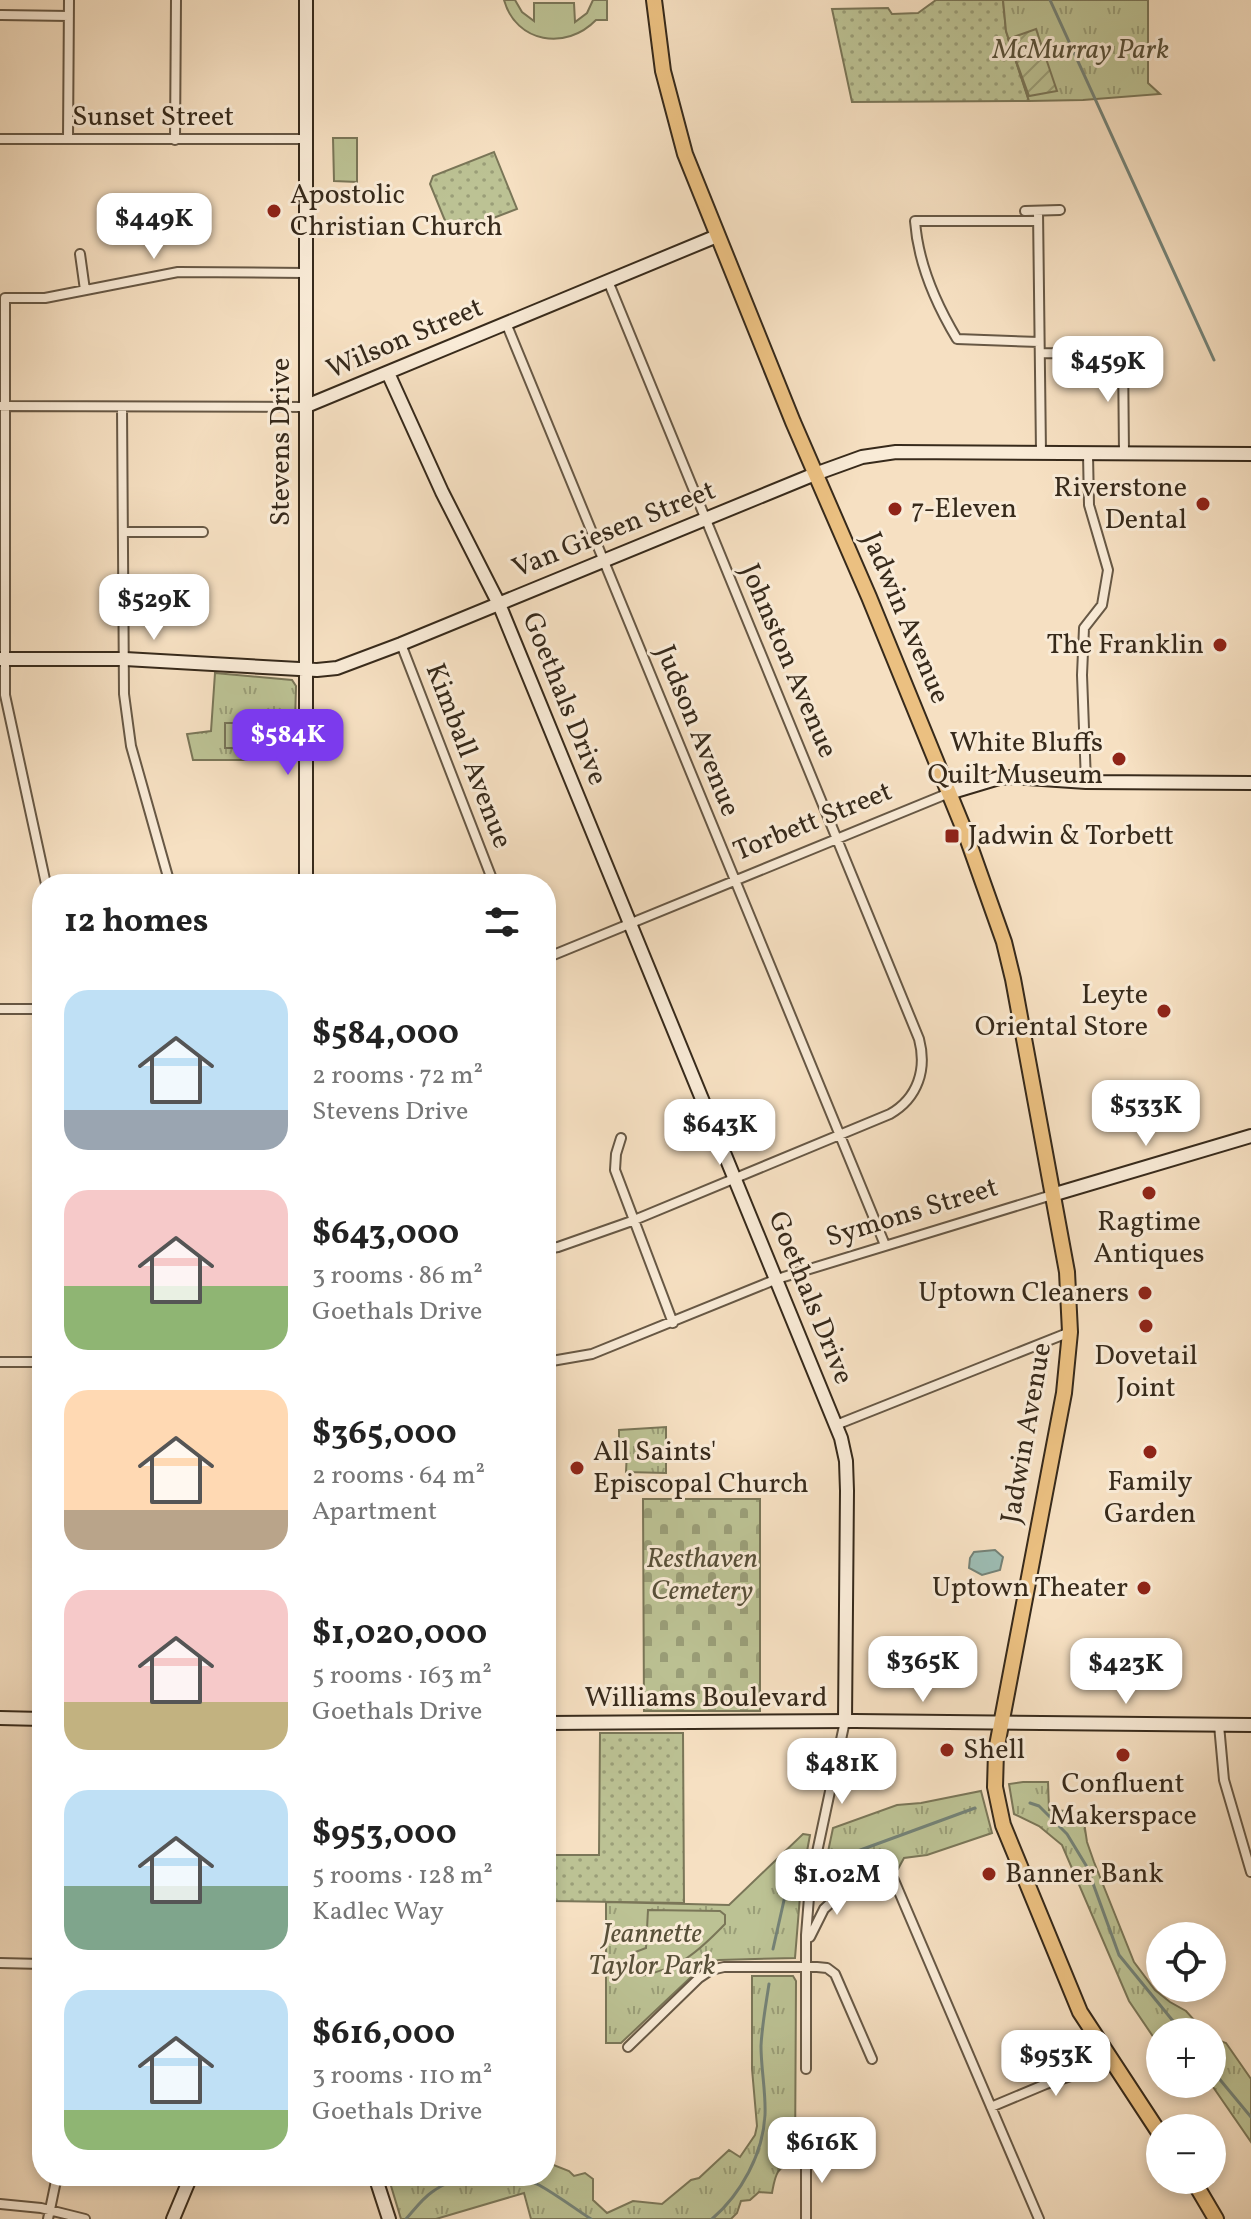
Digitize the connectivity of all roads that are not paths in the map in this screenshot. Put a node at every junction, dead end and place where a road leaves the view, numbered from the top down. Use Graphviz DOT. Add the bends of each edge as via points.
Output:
graph roads {
  1 [pos="69,0"];
  2 [pos="176,0"];
  3 [pos="306,0"];
  4 [pos="654,0"];
  5 [pos="1,15"];
  6 [pos="69,16"];
  7 [pos="0,139"];
  8 [pos="68,139"];
  9 [pos="306,139"];
  10 [pos="175,140"];
  11 [pos="1060,210"];
  12 [pos="1025,211"];
  13 [pos="1038,211"];
  14 [pos="1038,221"];
  15 [pos="717,236"];
  16 [pos="80,254"];
  17 [pos="305,273"];
  18 [pos="608,281"];
  19 [pos="85,290"];
  20 [pos="506,323"];
  21 [pos="1039,342"];
  22 [pos="1040,353"];
  23 [pos="388,373"];
  24 [pos="3,406"];
  25 [pos="122,407"];
  26 [pos="304,407"];
  27 [pos="1041,452"];
  28 [pos="1124,453"];
  29 [pos="1088,454"];
  30 [pos="1251,454"];
  31 [pos="815,474"];
  32 [pos="705,519"];
  33 [pos="123,532"];
  34 [pos="203,532"];
  35 [pos="603,560"];
  36 [pos="499,604"];
  37 [pos="401,644"];
  38 [pos="3,659"];
  39 [pos="125,659"];
  40 [pos="306,670"];
  41 [pos="1086,782"];
  42 [pos="1251,783"];
  43 [pos="949,793"];
  44 [pos="838,839"];
  45 [pos="44,874"];
  46 [pos="167,874"];
  47 [pos="306,874"];
  48 [pos="490,874"];
  49 [pos="734,880"];
  50 [pos="631,922"];
  51 [pos="556,954"];
  52 [pos="0,1009"];
  53 [pos="32,1009"];
  54 [pos="838,1134"];
  55 [pos="1251,1136"];
  56 [pos="621,1138"];
  57 [pos="735,1178"];
  58 [pos="1052,1195"];
  59 [pos="632,1221"];
  60 [pos="885,1245"];
  61 [pos="556,1247"];
  62 [pos="777,1279"];
  63 [pos="673,1323"];
  64 [pos="1070,1332"];
  65 [pos="556,1360"];
  66 [pos="0,1362"];
  67 [pos="32,1362"];
  68 [pos="836,1425"];
  69 [pos="0,1718"];
  70 [pos="32,1719"];
  71 [pos="845,1721"];
  72 [pos="556,1723"];
  73 [pos="1000,1723"];
  74 [pos="1219,1725"];
  75 [pos="1251,1725"];
  76 [pos="1251,1872"];
  77 [pos="864,1877"];
  78 [pos="810,1885"];
  79 [pos="806,1954"];
  80 [pos="0,1963"];
  81 [pos="32,1964"];
  82 [pos="806,1967"];
  83 [pos="628,2047"];
  84 [pos="872,2059"];
  85 [pos="1111,2063"];
  86 [pos="806,2069"];
  87 [pos="991,2107"];
  88 [pos="1146,2114"];
  89 [pos="806,2151"];
  90 [pos="55,2186"];
  91 [pos="187,2186"];
  92 [pos="378,2186"];
  93 [pos="1201,2194"];
  94 [pos="0,2204"];
  95 [pos="50,2214"];
  96 [pos="85,2219"];
  97 [pos="173,2219"];
  98 [pos="389,2219"];
  99 [pos="806,2219"];
  100 [pos="1039,2219"];
  101 [pos="1216,2219"];
  1 -- 6 [label="street"];
  2 -- 10 [label="street"];
  3 -- 9 [label="street, Stevens Drive"];
  4 -- 15 [label="main road, Jadwin Avenue" via="672,111"];
  5 -- 6 [label="street"];
  6 -- 8 [label="street"];
  7 -- 8 [label="street, Sunset Street"];
  8 -- 10 [label="street, Sunset Street"];
  9 -- 10 [label="street, Sunset Street"];
  9 -- 17 [label="street, Stevens Drive"];
  11 -- 13 [label="street"];
  12 -- 13 [label="street"];
  13 -- 14 [label="street"];
  14 -- 21 [label="street"];
  14 -- 21 [label="street" via="915,221 917,245 941,312 957,339"];
  15 -- 18 [label="street, Wilson Street"];
  15 -- 31 [label="main road, Jadwin Avenue"];
  16 -- 19 [label="street"];
  17 -- 19 [label="street" via="178,272"];
  17 -- 26 [label="street, Stevens Drive"];
  18 -- 20 [label="street, Wilson Street"];
  18 -- 32 [label="street, Johnston Avenue"];
  19 -- 24 [label="street" via="5,298"];
  20 -- 23 [label="street, Wilson Street"];
  20 -- 35 [label="street, Judson Avenue"];
  21 -- 22 [label="street"];
  22 -- 27 [label="street"];
  22 -- 28 [label="street" via="1123,354"];
  23 -- 26 [label="street, Wilson Street"];
  23 -- 36 [label="street, Goethals Drive"];
  24 -- 25 [label="street, Wilson Street"];
  24 -- 38 [label="street"];
  25 -- 26 [label="street, Wilson Street"];
  25 -- 33 [label="street"];
  26 -- 40 [label="street, Stevens Drive"];
  27 -- 29 [label="street, Van Giesen Street"];
  27 -- 31 [label="street, Van Giesen Street" via="884,453"];
  28 -- 29 [label="street, Van Giesen Street"];
  28 -- 30 [label="street, Van Giesen Street"];
  29 -- 41 [label="street" via="1089,505 1108,570 1102,605 1084,628"];
  31 -- 32 [label="street, Van Giesen Street"];
  31 -- 43 [label="main road, Jadwin Avenue"];
  32 -- 35 [label="street, Van Giesen Street"];
  32 -- 44 [label="street, Johnston Avenue"];
  33 -- 34 [label="street"];
  33 -- 39 [label="street"];
  35 -- 36 [label="street, Van Giesen Street"];
  35 -- 49 [label="street, Judson Avenue"];
  36 -- 37 [label="street, Van Giesen Street"];
  36 -- 50 [label="street, Goethals Drive"];
  37 -- 40 [label="street, Van Giesen Street" via="337,668"];
  37 -- 48 [label="street, Kimball Avenue"];
  38 -- 39 [label="street, Van Giesen Street"];
  38 -- 45 [label="street" via="11,732"];
  39 -- 40 [label="street, Van Giesen Street"];
  39 -- 46 [label="street" via="131,746"];
  40 -- 47 [label="street, Stevens Drive"];
  41 -- 42 [label="street, Torbett Street"];
  41 -- 43 [label="street, Torbett Street" via="999,778"];
  43 -- 44 [label="street, Torbett Street"];
  43 -- 58 [label="main road, Jadwin Avenue" via="1009,961"];
  44 -- 49 [label="street, Torbett Street"];
  44 -- 54 [label="street, Johnston Avenue" via="921,1047 920,1077 904,1103 890,1114"];
  49 -- 50 [label="street, Torbett Street"];
  49 -- 54 [label="street, Judson Avenue"];
  50 -- 51 [label="street, Torbett Street"];
  50 -- 57 [label="street, Goethals Drive"];
  52 -- 53 [label="street"];
  54 -- 57 [label="street"];
  54 -- 60 [label="street, Judson Avenue"];
  55 -- 58 [label="street, Symons Street"];
  56 -- 59 [label="street" via="615,1170"];
  57 -- 59 [label="street"];
  57 -- 62 [label="street, Goethals Drive"];
  58 -- 60 [label="street, Symons Street"];
  58 -- 64 [label="main road, Jadwin Avenue" via="1067,1272"];
  59 -- 61 [label="street"];
  59 -- 63 [label="street"];
  60 -- 62 [label="street, Symons Street"];
  62 -- 63 [label="street, Symons Street"];
  62 -- 68 [label="street, Goethals Drive"];
  63 -- 65 [label="street, Symons Street" via="592,1354"];
  64 -- 68 [label="street"];
  64 -- 73 [label="main road, Jadwin Avenue" via="1064,1393"];
  66 -- 67 [label="street"];
  68 -- 71 [label="street, Goethals Drive" via="847,1482"];
  69 -- 70 [label="street"];
  71 -- 72 [label="street, Williams Boulevard"];
  71 -- 73 [label="street, Williams Boulevard"];
  71 -- 78 [label="street, Goethals Drive"];
  73 -- 74 [label="street, Williams Boulevard"];
  73 -- 85 [label="main road, Jadwin Avenue" via="995,1787 1003,1825 1069,1989"];
  74 -- 75 [label="street, Williams Boulevard"];
  74 -- 76 [label="street" via="1224,1780"];
  77 -- 78 [label="street"];
  77 -- 79 [label="street" via="824,1909"];
  77 -- 87 [label="street" via="886,1873 895,1882"];
  78 -- 79 [label="street, Goethals Drive"];
  79 -- 82 [label="street, Goethals Drive"];
  80 -- 81 [label="street"];
  82 -- 83 [label="street" via="711,1970"];
  82 -- 84 [label="street" via="835,1974"];
  82 -- 86 [label="street, Goethals Drive"];
  85 -- 87 [label="street"];
  85 -- 88 [label="main road, Jadwin Avenue"];
  87 -- 100 [label="street"];
  89 -- 99 [label="street"];
  90 -- 95 [label="street"];
  91 -- 97 [label="street"];
  92 -- 98 [label="street"];
  93 -- 101 [label="main road"];
  94 -- 95 [label="street"];
  95 -- 96 [label="street"];
}
